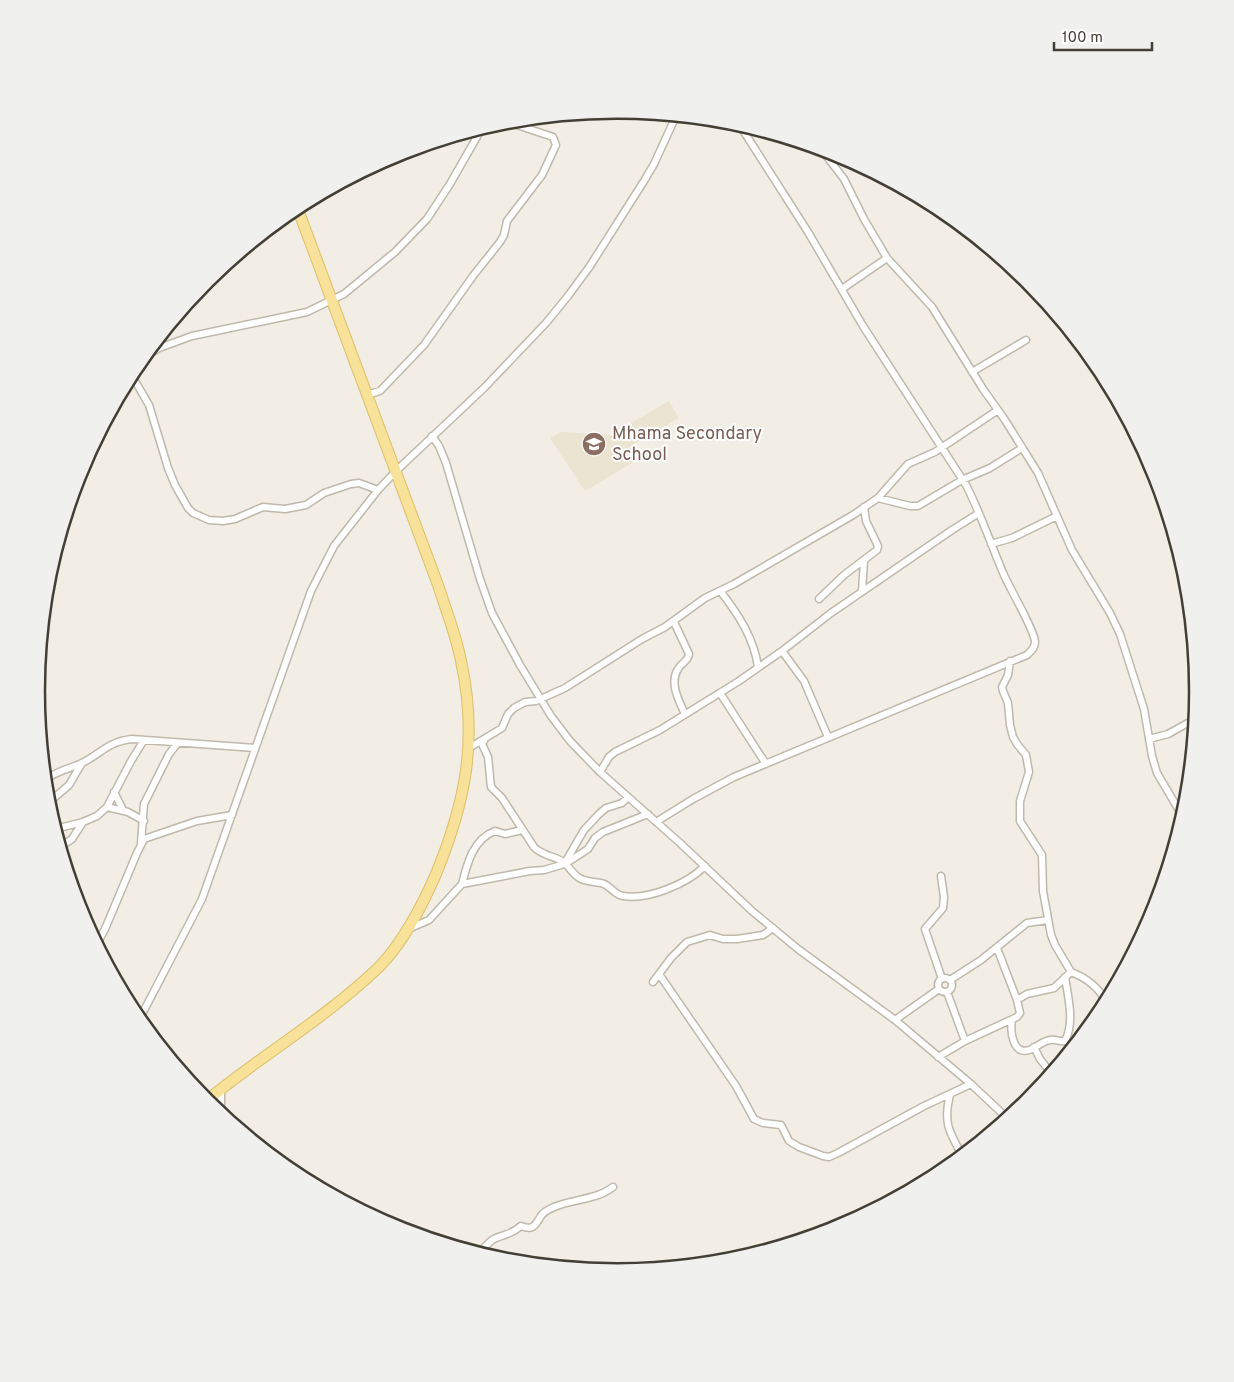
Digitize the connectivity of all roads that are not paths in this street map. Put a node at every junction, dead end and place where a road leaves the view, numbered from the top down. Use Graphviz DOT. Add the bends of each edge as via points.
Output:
graph roads {
  1 [pos="673,122"];
  2 [pos="523,127"];
  3 [pos="745,134"];
  4 [pos="477,136"];
  5 [pos="830,161"];
  6 [pos="300,215"];
  7 [pos="888,258"];
  8 [pos="842,289"];
  9 [pos="332,300"];
  10 [pos="1026,340"];
  11 [pos="159,348"];
  12 [pos="972,372"];
  13 [pos="136,381"];
  14 [pos="366,395"];
  15 [pos="998,410"];
  16 [pos="432,436"];
  17 [pos="941,448"];
  18 [pos="1022,448"];
  19 [pos="396,471"];
  20 [pos="962,480"];
  21 [pos="378,490"];
  22 [pos="878,498"];
  23 [pos="864,507"];
  24 [pos="979,513"];
  25 [pos="1057,516"];
  26 [pos="991,544"];
  27 [pos="864,561"];
  28 [pos="862,591"];
  29 [pos="721,592"];
  30 [pos="820,599"];
  31 [pos="674,622"];
  32 [pos="782,651"];
  33 [pos="1010,661"];
  34 [pos="758,667"];
  35 [pos="720,693"];
  36 [pos="540,699"];
  37 [pos="685,714"];
  38 [pos="1188,723"];
  39 [pos="828,737"];
  40 [pos="485,739"];
  41 [pos="1149,739"];
  42 [pos="144,740"];
  43 [pos="178,743"];
  44 [pos="255,748"];
  45 [pos="469,748"];
  46 [pos="82,763"];
  47 [pos="766,764"];
  48 [pos="600,772"];
  49 [pos="52,775"];
  50 [pos="114,792"];
  51 [pos="628,797"];
  52 [pos="55,798"];
  53 [pos="107,807"];
  54 [pos="1177,807"];
  55 [pos="123,810"];
  56 [pos="648,814"];
  57 [pos="232,815"];
  58 [pos="144,821"];
  59 [pos="83,822"];
  60 [pos="656,822"];
  61 [pos="61,827"];
  62 [pos="522,830"];
  63 [pos="65,843"];
  64 [pos="140,845"];
  65 [pos="565,863"];
  66 [pos="705,866"];
  67 [pos="941,876"];
  68 [pos="462,884"];
  69 [pos="1048,920"];
  70 [pos="772,928"];
  71 [pos="407,929"];
  72 [pos="101,937"];
  73 [pos="997,948"];
  74 [pos="659,974"];
  75 [pos="1068,975"];
  76 [pos="942,979"];
  77 [pos="950,980"];
  78 [pos="653,982"];
  79 [pos="939,989"];
  80 [pos="948,992"];
  81 [pos="1102,995"];
  82 [pos="1017,1000"];
  83 [pos="143,1012"];
  84 [pos="895,1020"];
  85 [pos="1012,1020"];
  86 [pos="965,1041"];
  87 [pos="1034,1047"];
  88 [pos="938,1057"];
  89 [pos="1047,1068"];
  90 [pos="971,1084"];
  91 [pos="221,1089"];
  92 [pos="213,1095"];
  93 [pos="950,1095"];
  94 [pos="221,1103"];
  95 [pos="1002,1113"];
  96 [pos="959,1149"];
  97 [pos="613,1187"];
  98 [pos="484,1247"];
  1 -- 16 [label="street" via="644,181 568,296 484,388"];
  2 -- 14 [label="street" via="553,138 556,145 546,168 507,221 500,242 421,349 380,390"];
  3 -- 8 [label="street"];
  4 -- 9 [label="street" via="427,219 395,252 356,285"];
  5 -- 7 [label="street" via="844,179"];
  6 -- 9 [label="main road"];
  7 -- 8 [label="street"];
  7 -- 12 [label="street" via="932,307"];
  8 -- 17 [label="street" via="862,326"];
  9 -- 11 [label="street" via="307,312 192,336"];
  9 -- 14 [label="main road"];
  10 -- 12 [label="street"];
  12 -- 15 [label="street"];
  13 -- 21 [label="street" via="155,419 175,485 194,513 210,520 229,520 263,507 285,510 306,505 324,493 351,484 359,483"];
  14 -- 19 [label="main road"];
  15 -- 17 [label="street"];
  15 -- 18 [label="street"];
  16 -- 19 [label="street"];
  16 -- 36 [label="street" via="446,463 492,613"];
  17 -- 20 [label="street"];
  17 -- 22 [label="street" via="908,464"];
  18 -- 20 [label="street" via="990,468"];
  18 -- 25 [label="street" via="1046,487"];
  19 -- 21 [label="street"];
  19 -- 45 [label="main road" via="438,585 461,660 468,706"];
  20 -- 22 [label="street" via="918,506"];
  20 -- 24 [label="street"];
  21 -- 44 [label="street" via="346,528 324,563"];
  22 -- 23 [label="street"];
  23 -- 27 [label="street" via="866,521 878,548"];
  23 -- 29 [label="street"];
  24 -- 26 [label="street"];
  24 -- 28 [label="street"];
  25 -- 26 [label="street" via="1012,538"];
  25 -- 41 [label="street" via="1081,568 1120,634 1144,709"];
  26 -- 33 [label="street" via="1035,640 1032,651"];
  27 -- 28 [label="street"];
  27 -- 30 [label="street"];
  28 -- 32 [label="street"];
  29 -- 31 [label="street" via="705,598"];
  29 -- 34 [label="street" via="748,633"];
  31 -- 36 [label="street" via="565,688"];
  31 -- 37 [label="street" via="689,654 677,670 675,680"];
  32 -- 34 [label="street"];
  32 -- 39 [label="street" via="804,682"];
  33 -- 39 [label="street"];
  33 -- 69 [label="street" via="1002,687 1008,703 1010,725 1017,744 1026,755 1029,772 1020,800 1020,815 1022,825 1042,855 1041,880"];
  34 -- 35 [label="street"];
  35 -- 37 [label="street"];
  35 -- 47 [label="street"];
  36 -- 40 [label="street" via="514,708 502,728"];
  36 -- 48 [label="street" via="560,730"];
  37 -- 48 [label="street" via="615,752"];
  38 -- 41 [label="street" via="1168,734"];
  39 -- 47 [label="street"];
  40 -- 45 [label="street"];
  40 -- 62 [label="street" via="482,744 488,757 491,787"];
  41 -- 54 [label="street" via="1157,773"];
  42 -- 43 [label="street"];
  42 -- 46 [label="street" via="114,742"];
  42 -- 50 [label="street"];
  43 -- 44 [label="street"];
  43 -- 58 [label="street" via="148,796"];
  44 -- 57 [label="street"];
  45 -- 71 [label="main road" via="464,790 446,848 430,889"];
  46 -- 49 [label="street"];
  46 -- 52 [label="street" via="69,785"];
  47 -- 60 [label="street" via="712,789"];
  48 -- 51 [label="street"];
  50 -- 53 [label="street"];
  50 -- 55 [label="street"];
  51 -- 56 [label="street"];
  51 -- 65 [label="street" via="599,814 584,830"];
  53 -- 55 [label="street"];
  53 -- 59 [label="street"];
  55 -- 58 [label="street"];
  56 -- 60 [label="street"];
  56 -- 65 [label="street" via="603,832 588,849"];
  57 -- 64 [label="street" via="197,821 147,838"];
  57 -- 83 [label="street" via="202,899"];
  58 -- 64 [label="street"];
  59 -- 61 [label="street"];
  59 -- 63 [label="street"];
  60 -- 66 [label="street"];
  62 -- 65 [label="street" via="536,850"];
  62 -- 68 [label="street" via="505,834 495,832 482,839 471,856"];
  64 -- 72 [label="street"];
  65 -- 66 [label="street" via="582,880 603,884 623,896 667,890 696,875"];
  65 -- 68 [label="street" via="555,868"];
  66 -- 70 [label="street"];
  67 -- 76 [label="street" via="943,908 925,928"];
  68 -- 71 [label="street" via="429,920"];
  69 -- 73 [label="street" via="1027,923"];
  69 -- 75 [label="street" via="1054,945"];
  70 -- 74 [label="street" via="764,935 737,939 710,935 695,938 678,949"];
  70 -- 84 [label="street"];
  71 -- 91 [label="main road" via="380,966 307,1027"];
  73 -- 77 [label="street"];
  73 -- 82 [label="street"];
  74 -- 78 [label="street"];
  74 -- 93 [label="street" via="736,1086 754,1119 781,1125 789,1141 798,1147 829,1157"];
  75 -- 81 [label="street" via="1090,982"];
  75 -- 82 [label="street" via="1054,988 1027,994"];
  75 -- 87 [label="street" via="1070,1016 1067,1039 1062,1042 1051,1040"];
  76 -- 77 [label="street"];
  76 -- 79 [label="street" via="938,982"];
  77 -- 80 [label="street" via="952,987"];
  79 -- 80 [label="street"];
  79 -- 84 [label="street"];
  80 -- 86 [label="street"];
  82 -- 85 [label="street" via="1020,1013"];
  84 -- 88 [label="street"];
  85 -- 86 [label="street"];
  85 -- 87 [label="street" via="1016,1047 1024,1050"];
  86 -- 88 [label="street"];
  87 -- 89 [label="street"];
  88 -- 90 [label="street"];
  90 -- 93 [label="street"];
  90 -- 95 [label="street"];
  91 -- 92 [label="main road"];
  91 -- 94 [label="street"];
  93 -- 96 [label="street" via="946,1115 948,1127"];
  97 -- 98 [label="street" via="602,1194 552,1208 537,1224 528,1228 520,1226"];
}
